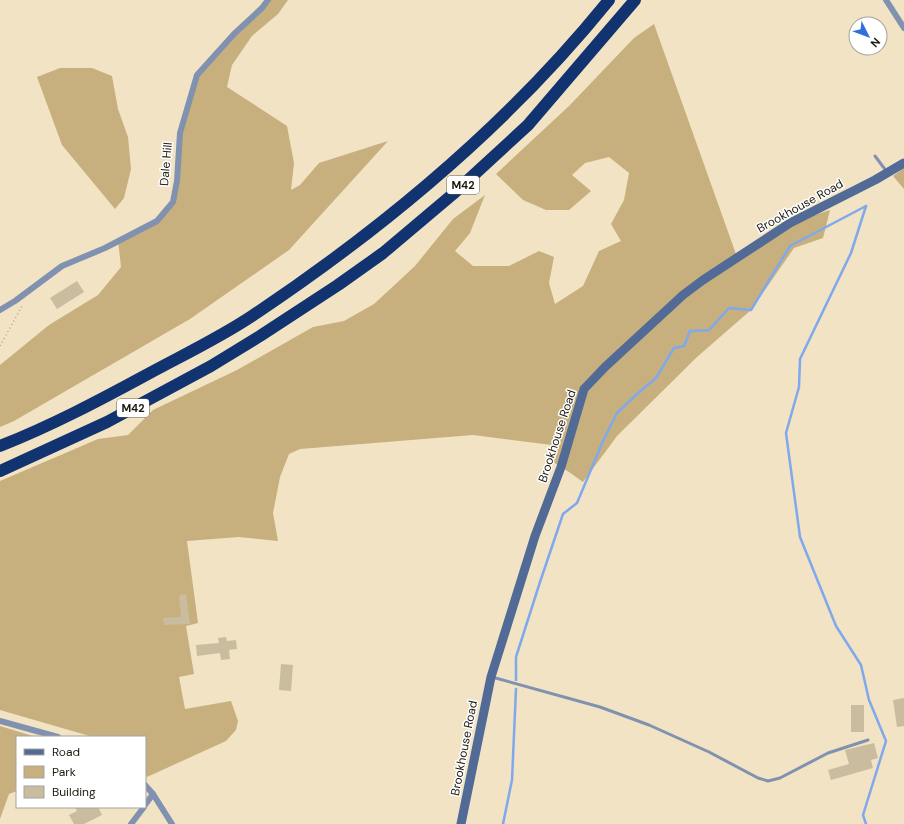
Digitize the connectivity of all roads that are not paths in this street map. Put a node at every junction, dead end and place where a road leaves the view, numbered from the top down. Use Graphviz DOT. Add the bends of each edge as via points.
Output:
graph roads {
  1 [pos="268,0"];
  2 [pos="609,0"];
  3 [pos="635,0"];
  4 [pos="886,0"];
  5 [pos="904,28"];
  6 [pos="875,156"];
  7 [pos="904,164"];
  8 [pos="887,173"];
  9 [pos="0,310"];
  10 [pos="0,446"];
  11 [pos="0,471"];
  12 [pos="491,677"];
  13 [pos="0,721"];
  14 [pos="54,736"];
  15 [pos="868,740"];
  16 [pos="146,786"];
  17 [pos="153,794"];
  18 [pos="146,803"];
  19 [pos="143,808"];
  20 [pos="131,824"];
  21 [pos="172,824"];
  22 [pos="461,824"];
  1 -- 9 [label="street, Dale Hill" via="197,75 180,133 173,202 157,221 62,266 18,300"];
  2 -- 10 [label="highway, M42" via="580,37 458,159 410,200 330,261 251,317 209,341 115,392"];
  3 -- 11 [label="highway, M42" via="528,125 453,194 383,253 338,285 211,366 107,422"];
  4 -- 5 [label="street"];
  6 -- 8 [label="lane"];
  7 -- 8 [label="street, Brookhouse Road"];
  8 -- 12 [label="street, Brookhouse Road" via="790,223 698,284 683,295 584,389 561,467 535,536"];
  12 -- 15 [label="lane" via="600,708 649,725 768,781 780,778 828,753"];
  12 -- 22 [label="street, Brookhouse Road"];
  13 -- 14 [label="street"];
  16 -- 17 [label="street"];
  17 -- 18 [label="street"];
  17 -- 21 [label="street"];
  19 -- 20 [label="street"];
}
